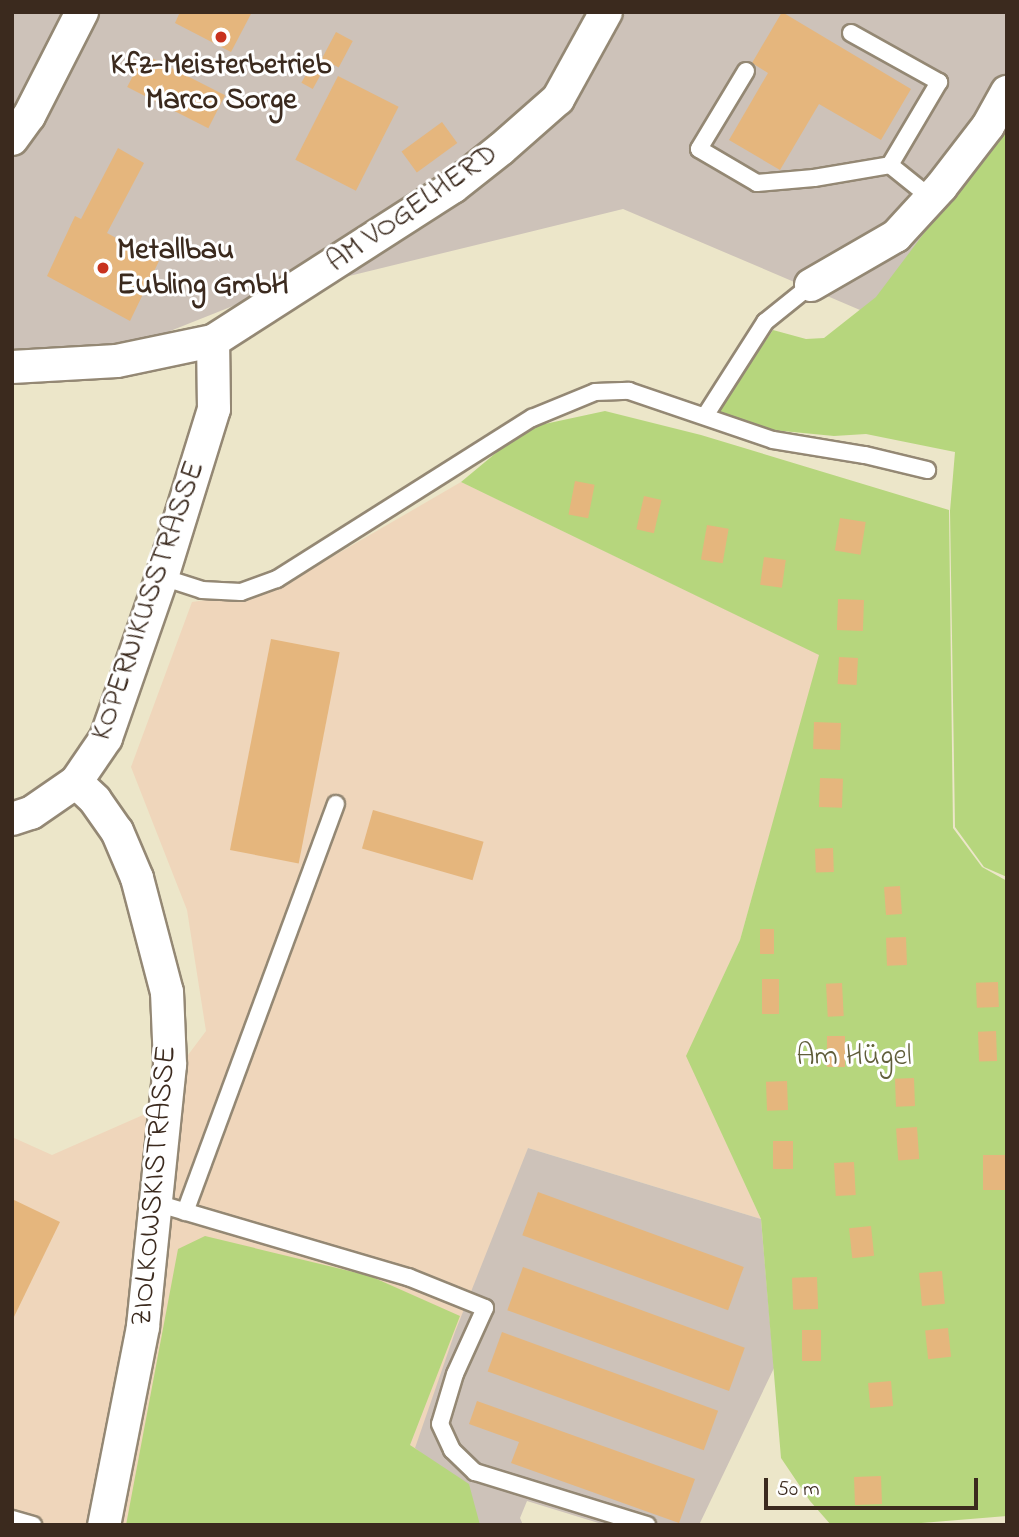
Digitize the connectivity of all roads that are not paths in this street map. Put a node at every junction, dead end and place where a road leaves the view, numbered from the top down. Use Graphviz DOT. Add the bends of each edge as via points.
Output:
graph roads {
  1 [pos="82,12"];
  2 [pos="606,12"];
  3 [pos="851,33"];
  4 [pos="747,71"];
  5 [pos="1007,92"];
  6 [pos="12,139"];
  7 [pos="890,165"];
  8 [pos="931,198"];
  9 [pos="811,285"];
  10 [pos="213,341"];
  11 [pos="12,367"];
  12 [pos="705,416"];
  13 [pos="927,470"];
  14 [pos="162,577"];
  15 [pos="76,782"];
  16 [pos="336,804"];
  17 [pos="12,819"];
  18 [pos="171,1207"];
  19 [pos="12,1519"];
  20 [pos="33,1525"];
  21 [pos="103,1525"];
  22 [pos="647,1525"];
  1 -- 6 [label="street" via="29,116"];
  2 -- 10 [label="street, AM VOGELHERD" via="558,99 500,149 453,187"];
  3 -- 7 [label="lane" via="939,82"];
  4 -- 7 [label="lane" via="699,149 757,183"];
  5 -- 8 [label="street" via="988,126"];
  7 -- 8 [label="lane"];
  8 -- 9 [label="street" via="896,236"];
  9 -- 12 [label="lane" via="765,322"];
  10 -- 11 [label="street" via="117,361"];
  10 -- 14 [label="street, KOPERNIKUSSTRASSE" via="214,409"];
  12 -- 13 [label="lane" via="773,440"];
  12 -- 14 [label="lane" via="629,391 595,392 531,418 277,579 241,592 202,590"];
  14 -- 15 [label="street, KOPERNIKUSSTRASSE" via="106,738"];
  15 -- 17 [label="street, KOPERNIKUSSTRASSE" via="31,813"];
  15 -- 18 [label="street, ZIOLKOWSKISTRASSE" via="95,800 122,843 150,922 167,992"];
  16 -- 18 [label="lane"];
  18 -- 21 [label="street, ZIOLKOWSKISTRASSE"];
  18 -- 22 [label="lane" via="408,1277 485,1308 455,1374 440,1424 452,1450 475,1472"];
  19 -- 20 [label="lane"];
}
